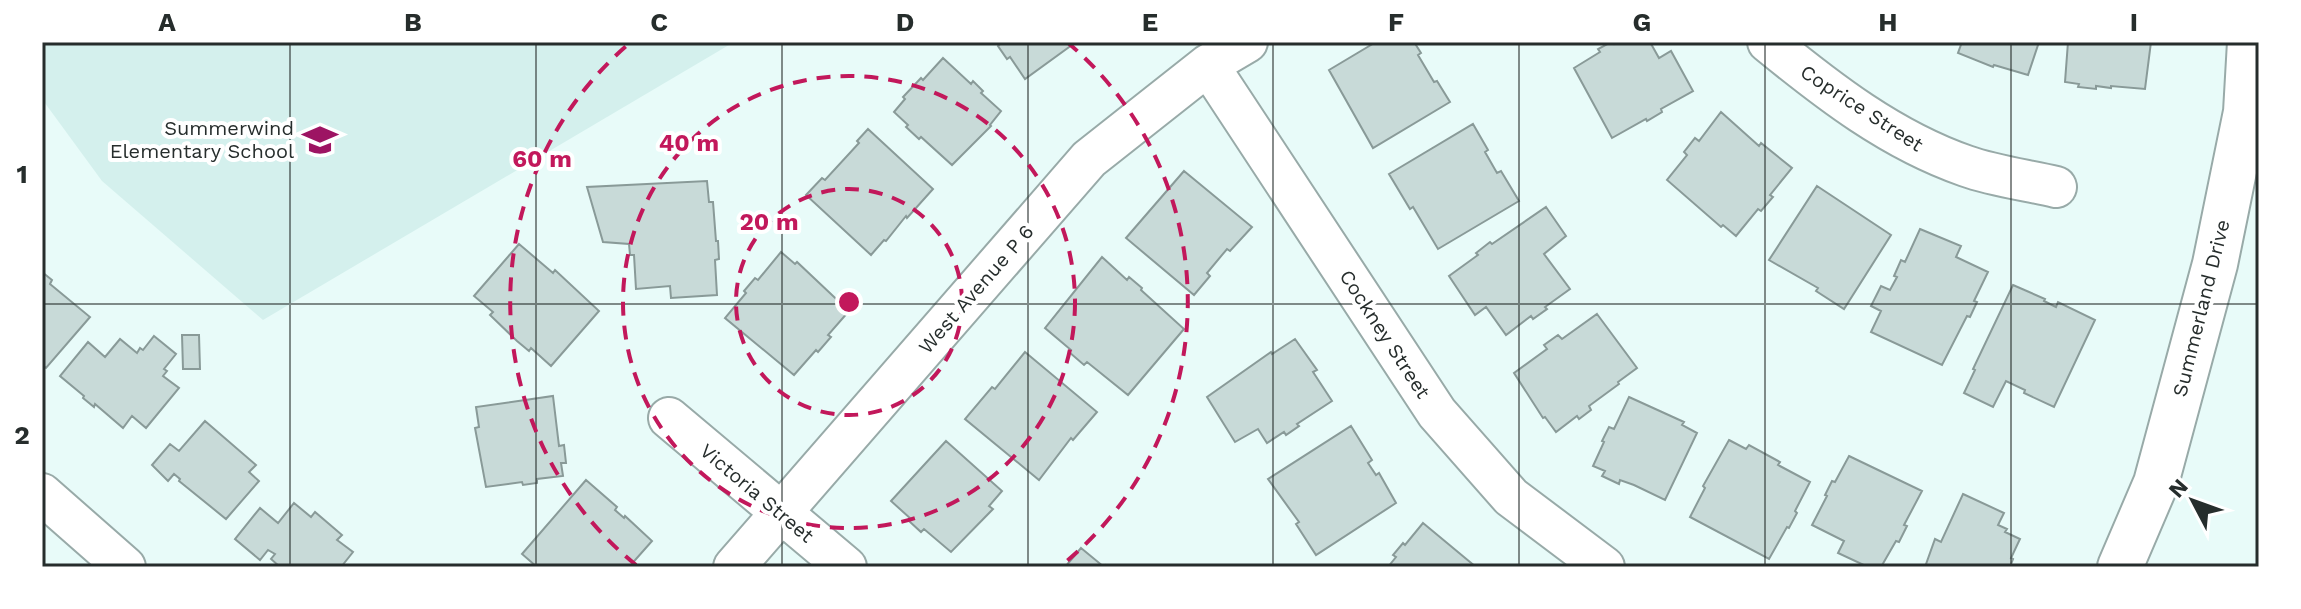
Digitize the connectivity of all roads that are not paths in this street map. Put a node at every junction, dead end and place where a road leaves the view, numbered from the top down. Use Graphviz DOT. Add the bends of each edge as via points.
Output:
graph roads {
  1 [pos="1247,42"];
  2 [pos="1768,42"];
  3 [pos="2250,42"];
  4 [pos="1208,65"];
  5 [pos="2056,187"];
  6 [pos="669,418"];
  7 [pos="42,494"];
  8 [pos="781,513"];
  9 [pos="125,567"];
  10 [pos="734,567"];
  11 [pos="846,567"];
  12 [pos="1604,567"];
  13 [pos="2120,567"];
  1 -- 4 [label="street, West Avenue P 6"];
  2 -- 5 [label="street, Coprice Street" via="1822,86 1908,142 1967,167"];
  3 -- 13 [label="street, Summerland Drive" via="2246,112 2215,264 2156,483"];
  4 -- 8 [label="street, West Avenue P 6" via="1089,159"];
  4 -- 12 [label="street, Cockney Street" via="1437,413 1511,497"];
  6 -- 8 [label="street, Victoria Street"];
  7 -- 9 [label="street"];
  8 -- 10 [label="street, West Avenue P 6"];
  8 -- 11 [label="street, Victoria Street"];
}
